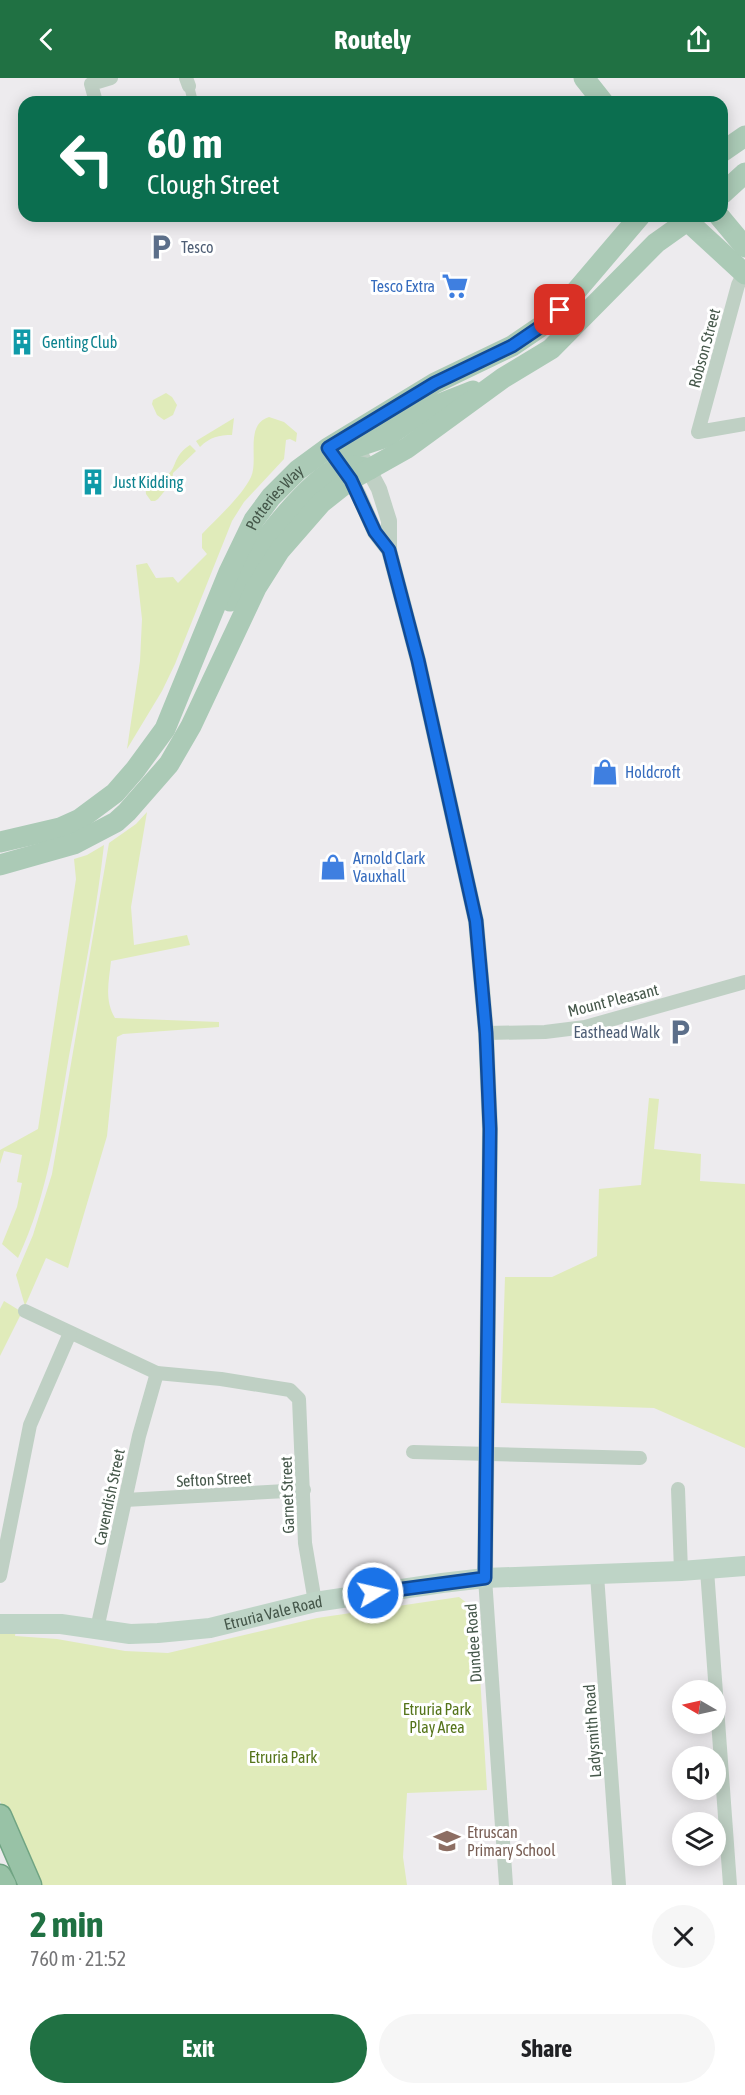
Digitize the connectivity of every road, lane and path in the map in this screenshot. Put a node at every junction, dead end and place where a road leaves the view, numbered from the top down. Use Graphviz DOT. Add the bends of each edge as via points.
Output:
graph roads {
  1 [pos="111,78"];
  2 [pos="584,78"];
  3 [pos="94,96"];
  4 [pos="598,96"];
  5 [pos="745,136"];
  6 [pos="728,148"];
  7 [pos="745,173"];
  8 [pos="728,189"];
  9 [pos="635,222"];
  10 [pos="683,222"];
  11 [pos="692,222"];
  12 [pos="724,222"];
  13 [pos="745,247"];
  14 [pos="744,273"];
  15 [pos="503,378"];
  16 [pos="745,424"];
  17 [pos="352,442"];
  18 [pos="328,448"];
  19 [pos="369,469"];
  20 [pos="346,473"];
  21 [pos="389,550"];
  22 [pos="165,729"];
  23 [pos="0,842"];
  24 [pos="4,863"];
  25 [pos="745,982"];
  26 [pos="486,1033"];
  27 [pos="25,1311"];
  28 [pos="70,1333"];
  29 [pos="157,1373"];
  30 [pos="413,1452"];
  31 [pos="485,1454"];
  32 [pos="640,1458"];
  33 [pos="678,1489"];
  34 [pos="304,1490"];
  35 [pos="125,1500"];
  36 [pos="745,1566"];
  37 [pos="707,1570"];
  38 [pos="681,1571"];
  39 [pos="597,1575"];
  40 [pos="0,1576"];
  41 [pos="485,1578"];
  42 [pos="315,1602"];
  43 [pos="6,1625"];
  44 [pos="97,1629"];
  45 [pos="0,1816"];
  46 [pos="0,1876"];
  47 [pos="4,1885"];
  48 [pos="30,1885"];
  49 [pos="506,1885"];
  50 [pos="619,1885"];
  51 [pos="730,1885"];
  1 -- 3 [label="street" via="91,84"];
  2 -- 4 [label="main road"];
  5 -- 6 [label="main road"];
  7 -- 8 [label="main road"];
  9 -- 17 [label="main road, Potteries Way" via="543,325 512,346 435,383"];
  10 -- 15 [label="main road" via="656,243 551,349"];
  11 -- 14 [label="main road"];
  12 -- 13 [label="main road"];
  14 -- 16 [label="street, Robson Street" via="698,432"];
  15 -- 17 [label="main road" via="427,409 386,437"];
  15 -- 19 [label="main road" via="397,454"];
  17 -- 18 [label="main road, Potteries Way"];
  17 -- 19 [label="street"];
  18 -- 20 [label="street"];
  18 -- 22 [label="main road, Potteries Way" via="294,475 254,520"];
  19 -- 20 [label="main road" via="352,466"];
  19 -- 21 [label="street" via="389,521"];
  20 -- 21 [label="street" via="375,532"];
  20 -- 22 [label="main road" via="319,480 256,554"];
  20 -- 24 [label="main road" via="280,550 256,588 169,764 127,812 74,844"];
  21 -- 26 [label="street" via="418,660 476,921"];
  22 -- 23 [label="main road, Potteries Way" via="115,794 98,807 60,828"];
  25 -- 26 [label="street, Mount Pleasant" via="585,1027"];
  26 -- 31 [label="street" via="490,1129"];
  27 -- 28 [label="street"];
  28 -- 29 [label="street"];
  28 -- 40 [label="street" via="30,1425"];
  29 -- 34 [label="street, Garnet Street" via="290,1389 299,1399"];
  29 -- 35 [label="street, Cavendish Street"];
  30 -- 31 [label="street"];
  31 -- 32 [label="street"];
  31 -- 41 [label="street"];
  33 -- 38 [label="street"];
  34 -- 35 [label="street, Sefton Street"];
  34 -- 42 [label="street, Garnet Street" via="304,1543"];
  35 -- 44 [label="street, Cavendish Street"];
  36 -- 37 [label="main road, Etruria Vale Road"];
  37 -- 38 [label="main road, Etruria Vale Road"];
  37 -- 51 [label="street"];
  38 -- 39 [label="main road, Etruria Vale Road"];
  39 -- 41 [label="main road, Etruria Vale Road"];
  39 -- 50 [label="street, Ladysmith Road"];
  41 -- 42 [label="main road, Etruria Vale Road"];
  41 -- 49 [label="street, Dundee Road"];
  42 -- 44 [label="main road, Etruria Vale Road" via="210,1628 158,1634"];
  43 -- 44 [label="main road, Etruria Vale Road" via="61,1624"];
  45 -- 48 [label="highway"];
  46 -- 47 [label="highway"];
}
